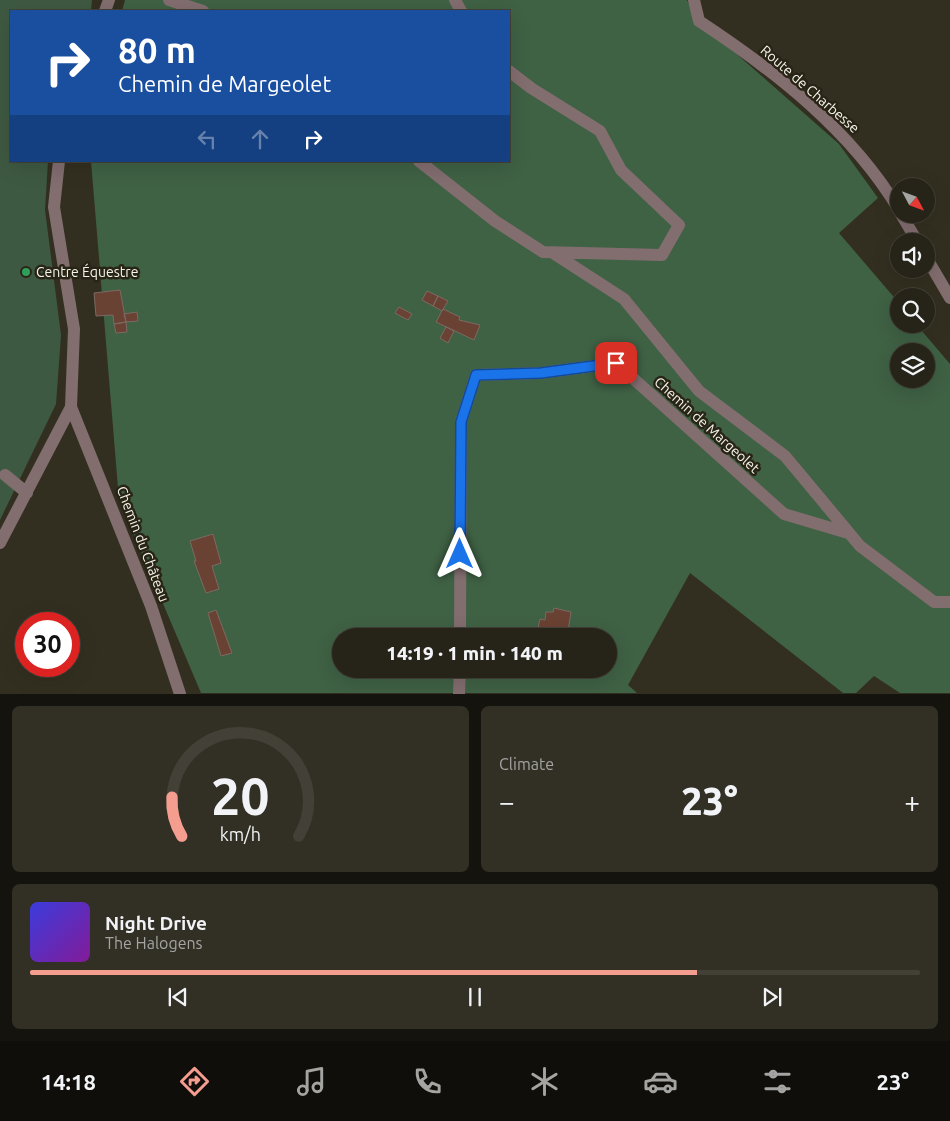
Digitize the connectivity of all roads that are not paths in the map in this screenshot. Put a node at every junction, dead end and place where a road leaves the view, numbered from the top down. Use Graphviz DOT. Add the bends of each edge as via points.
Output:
graph roads {
  1 [pos="169,0"];
  2 [pos="694,0"];
  3 [pos="200,10"];
  4 [pos="510,72"];
  5 [pos="59,162"];
  6 [pos="420,162"];
  7 [pos="890,195"];
  8 [pos="553,253"];
  9 [pos="935,272"];
  10 [pos="950,298"];
  11 [pos="71,407"];
  12 [pos="5,475"];
  13 [pos="27,493"];
  14 [pos="848,533"];
  15 [pos="0,543"];
  16 [pos="950,602"];
  17 [pos="460,628"];
  18 [pos="460,678"];
  19 [pos="180,694"];
  20 [pos="459,694"];
  1 -- 3 [label="street"];
  2 -- 7 [label="street, Route de Charbesse" via="699,21 744,51 843,135"];
  4 -- 8 [label="street" via="600,131 621,170 679,224 662,255"];
  5 -- 11 [label="street" via="54,207 74,330"];
  6 -- 8 [label="street" via="495,221 543,252"];
  8 -- 14 [label="street" via="624,299 699,391 785,456"];
  9 -- 10 [label="street"];
  11 -- 13 [label="street"];
  11 -- 19 [label="street, Chemin du Château" via="151,606"];
  12 -- 13 [label="street"];
  13 -- 15 [label="street"];
  14 -- 16 [label="street" via="860,546 934,602"];
  14 -- 17 [label="street, Chemin de Margeolet" via="784,514 616,363 541,373 476,375 461,422"];
  18 -- 20 [label="street"];
}
